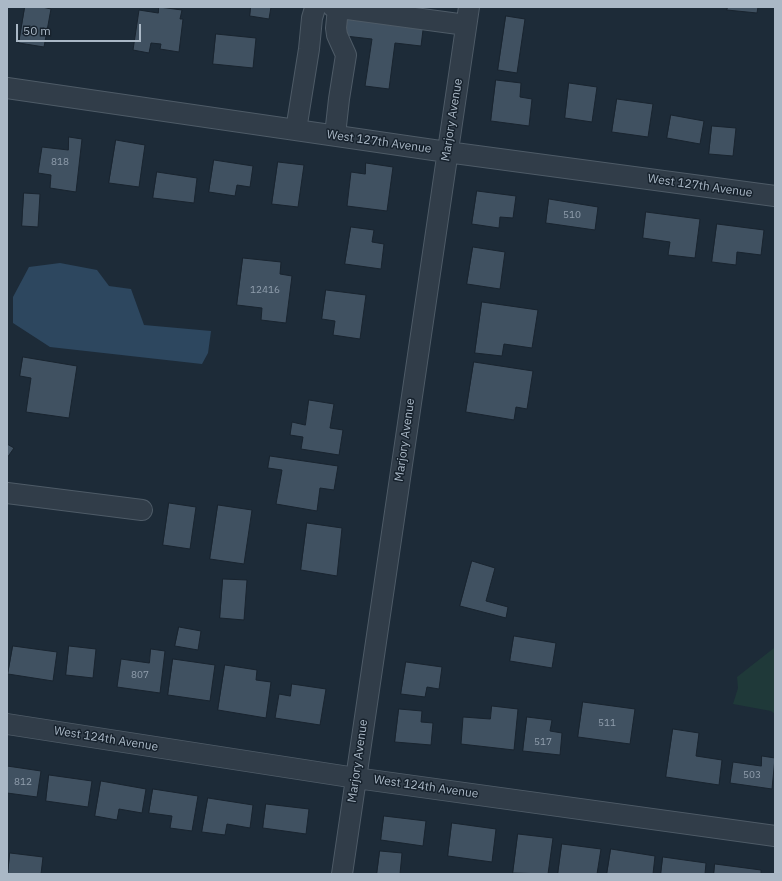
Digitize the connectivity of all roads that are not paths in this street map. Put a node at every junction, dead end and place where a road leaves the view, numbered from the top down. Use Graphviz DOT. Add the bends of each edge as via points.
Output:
graph roads {
  1 [pos="316,7"];
  2 [pos="336,8"];
  3 [pos="468,16"];
  4 [pos="7,88"];
  5 [pos="296,130"];
  6 [pos="335,136"];
  7 [pos="447,152"];
  8 [pos="775,196"];
  9 [pos="7,493"];
  10 [pos="142,510"];
  11 [pos="7,724"];
  12 [pos="356,778"];
  13 [pos="775,836"];
  14 [pos="342,874"];
  1 -- 5 [label="street" via="312,18"];
  2 -- 3 [label="street"];
  2 -- 6 [label="street" via="337,35 346,55"];
  3 -- 7 [label="street, Marjory Avenue"];
  4 -- 5 [label="street, West 127th Avenue"];
  5 -- 6 [label="street, West 127th Avenue"];
  6 -- 7 [label="street, West 127th Avenue"];
  7 -- 8 [label="street, West 127th Avenue"];
  7 -- 12 [label="street, Marjory Avenue"];
  9 -- 10 [label="street"];
  11 -- 12 [label="street, West 124th Avenue"];
  12 -- 13 [label="street, West 124th Avenue"];
  12 -- 14 [label="street, Marjory Avenue"];
}
